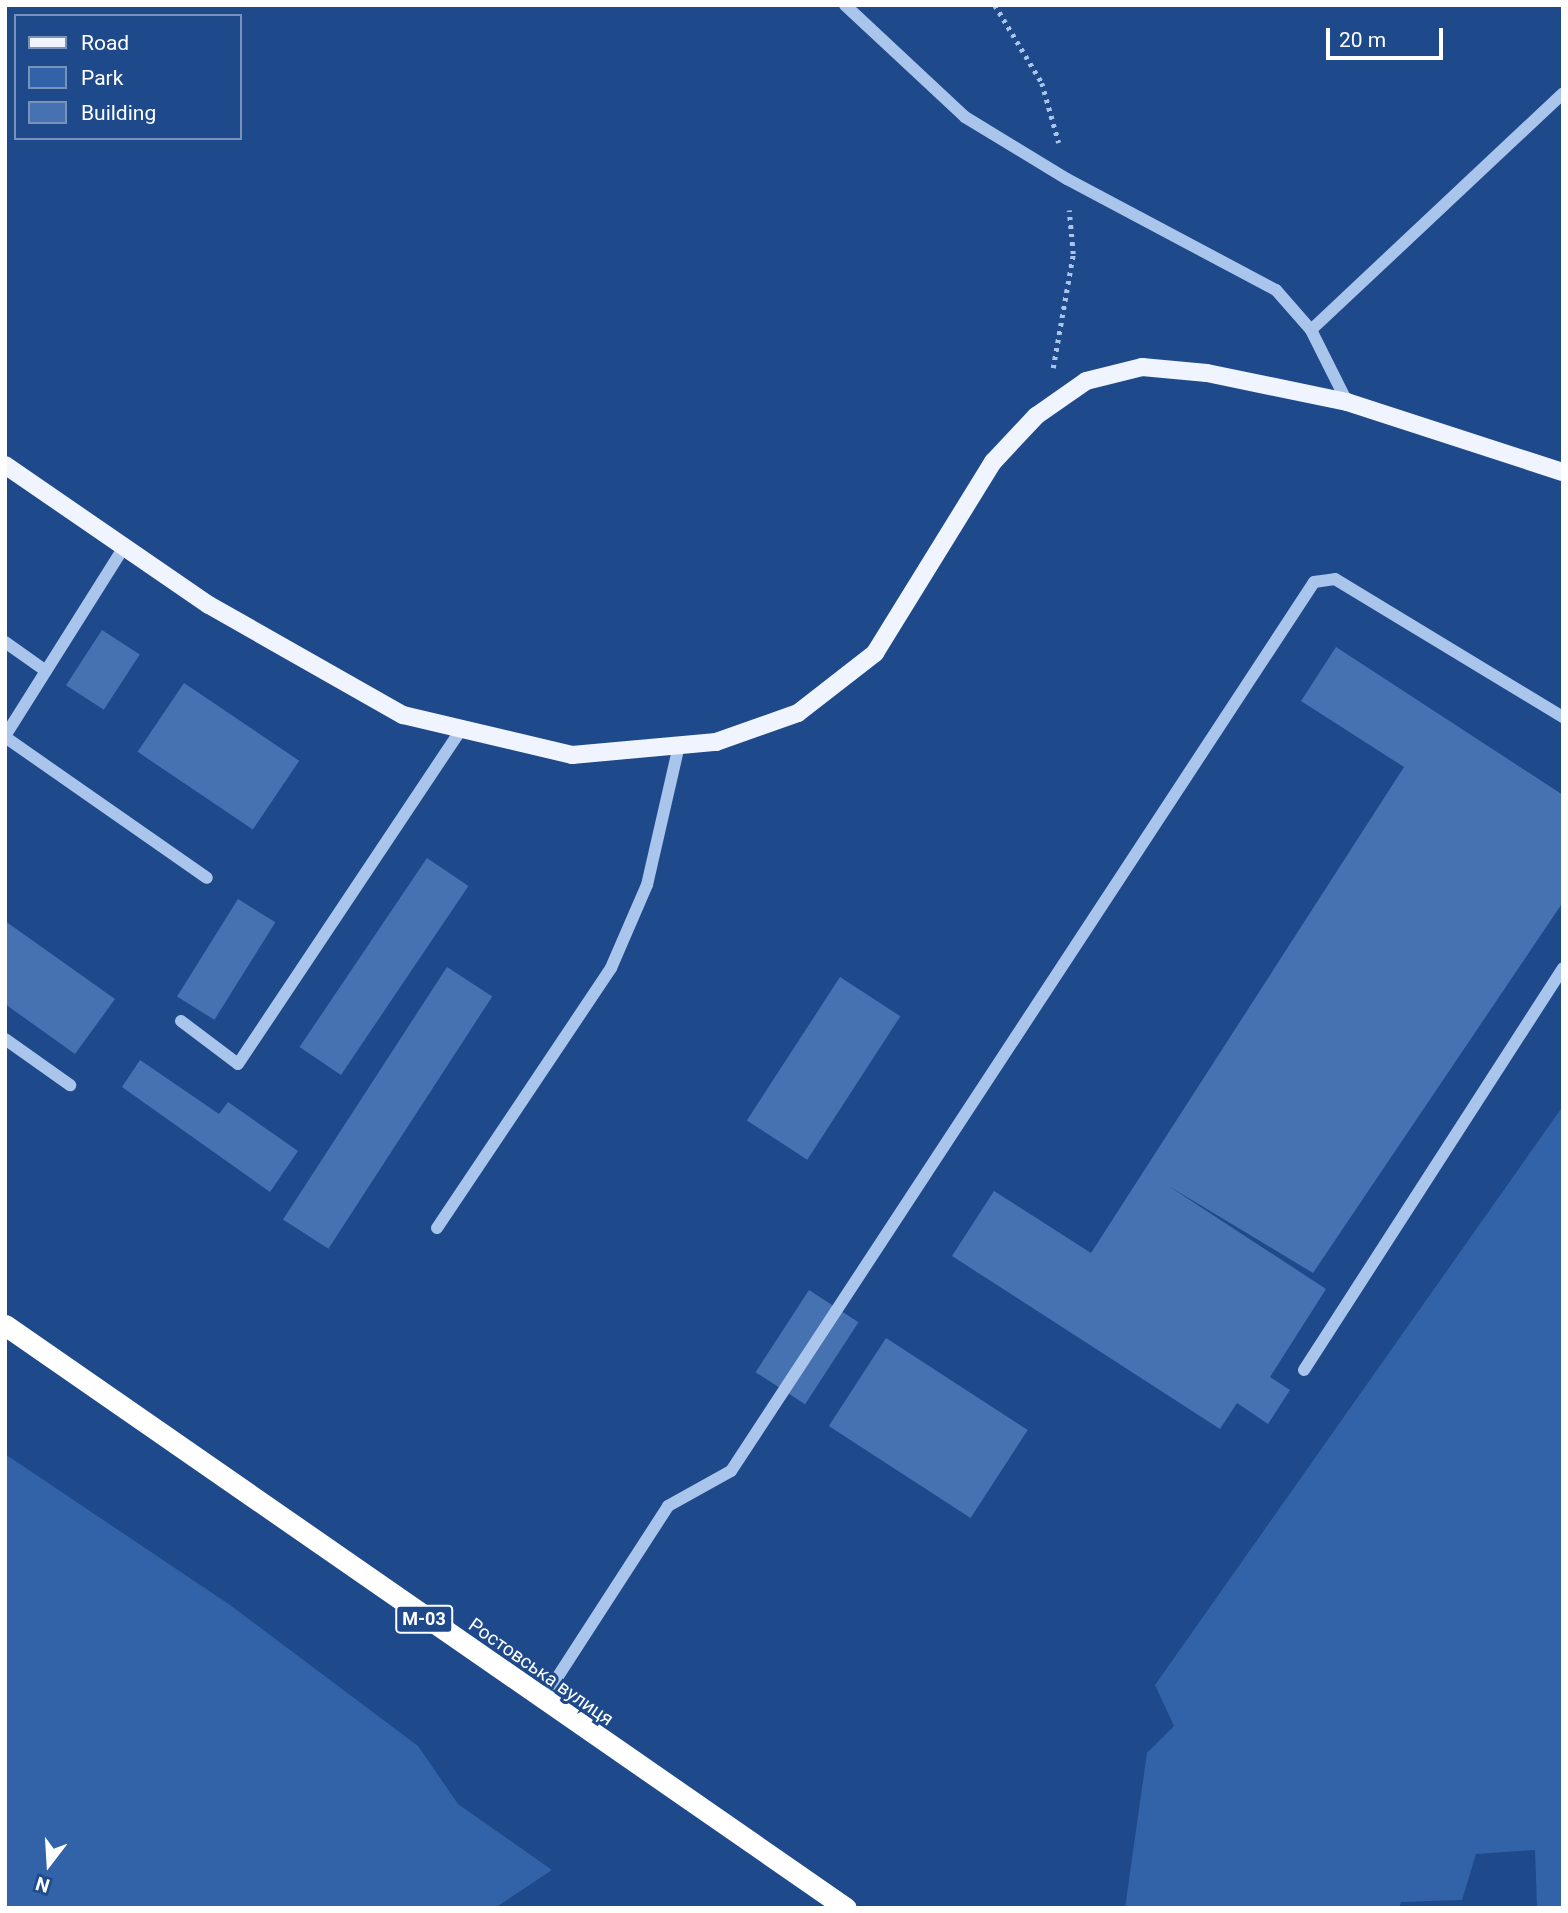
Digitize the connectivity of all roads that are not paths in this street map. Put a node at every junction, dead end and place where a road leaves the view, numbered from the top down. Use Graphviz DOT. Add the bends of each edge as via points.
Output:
graph roads {
  1 [pos="845,5"];
  2 [pos="1563,93"];
  3 [pos="1311,330"];
  4 [pos="1347,402"];
  5 [pos="5,465"];
  6 [pos="1563,472"];
  7 [pos="124,547"];
  8 [pos="5,642"];
  9 [pos="46,671"];
  10 [pos="1563,717"];
  11 [pos="461,729"];
  12 [pos="5,736"];
  13 [pos="679,745"];
  14 [pos="207,878"];
  15 [pos="1563,968"];
  16 [pos="181,1021"];
  17 [pos="5,1039"];
  18 [pos="70,1085"];
  19 [pos="437,1228"];
  20 [pos="5,1325"];
  21 [pos="1304,1370"];
  22 [pos="542,1701"];
  23 [pos="846,1908"];
  1 -- 3 [label="street" via="965,117 1067,179 1276,290"];
  2 -- 3 [label="street"];
  3 -- 4 [label="street"];
  4 -- 6 [label="main road"];
  4 -- 13 [label="main road" via="1207,373 1142,367 1086,381 1036,416 993,462 875,653 799,713 716,742"];
  5 -- 7 [label="main road"];
  7 -- 9 [label="street"];
  7 -- 11 [label="main road" via="209,605 403,715"];
  8 -- 9 [label="street"];
  9 -- 12 [label="street"];
  10 -- 22 [label="street" via="1335,579 1314,582 731,1471 668,1506"];
  11 -- 13 [label="main road" via="572,755"];
  11 -- 16 [label="street" via="238,1063"];
  12 -- 14 [label="street"];
  13 -- 19 [label="street" via="647,885 611,968"];
  15 -- 21 [label="street"];
  17 -- 18 [label="street"];
  20 -- 22 [label="highway, Ростовська вулиця / М-03"];
  22 -- 23 [label="highway, Ростовська вулиця / М-03"];
}
